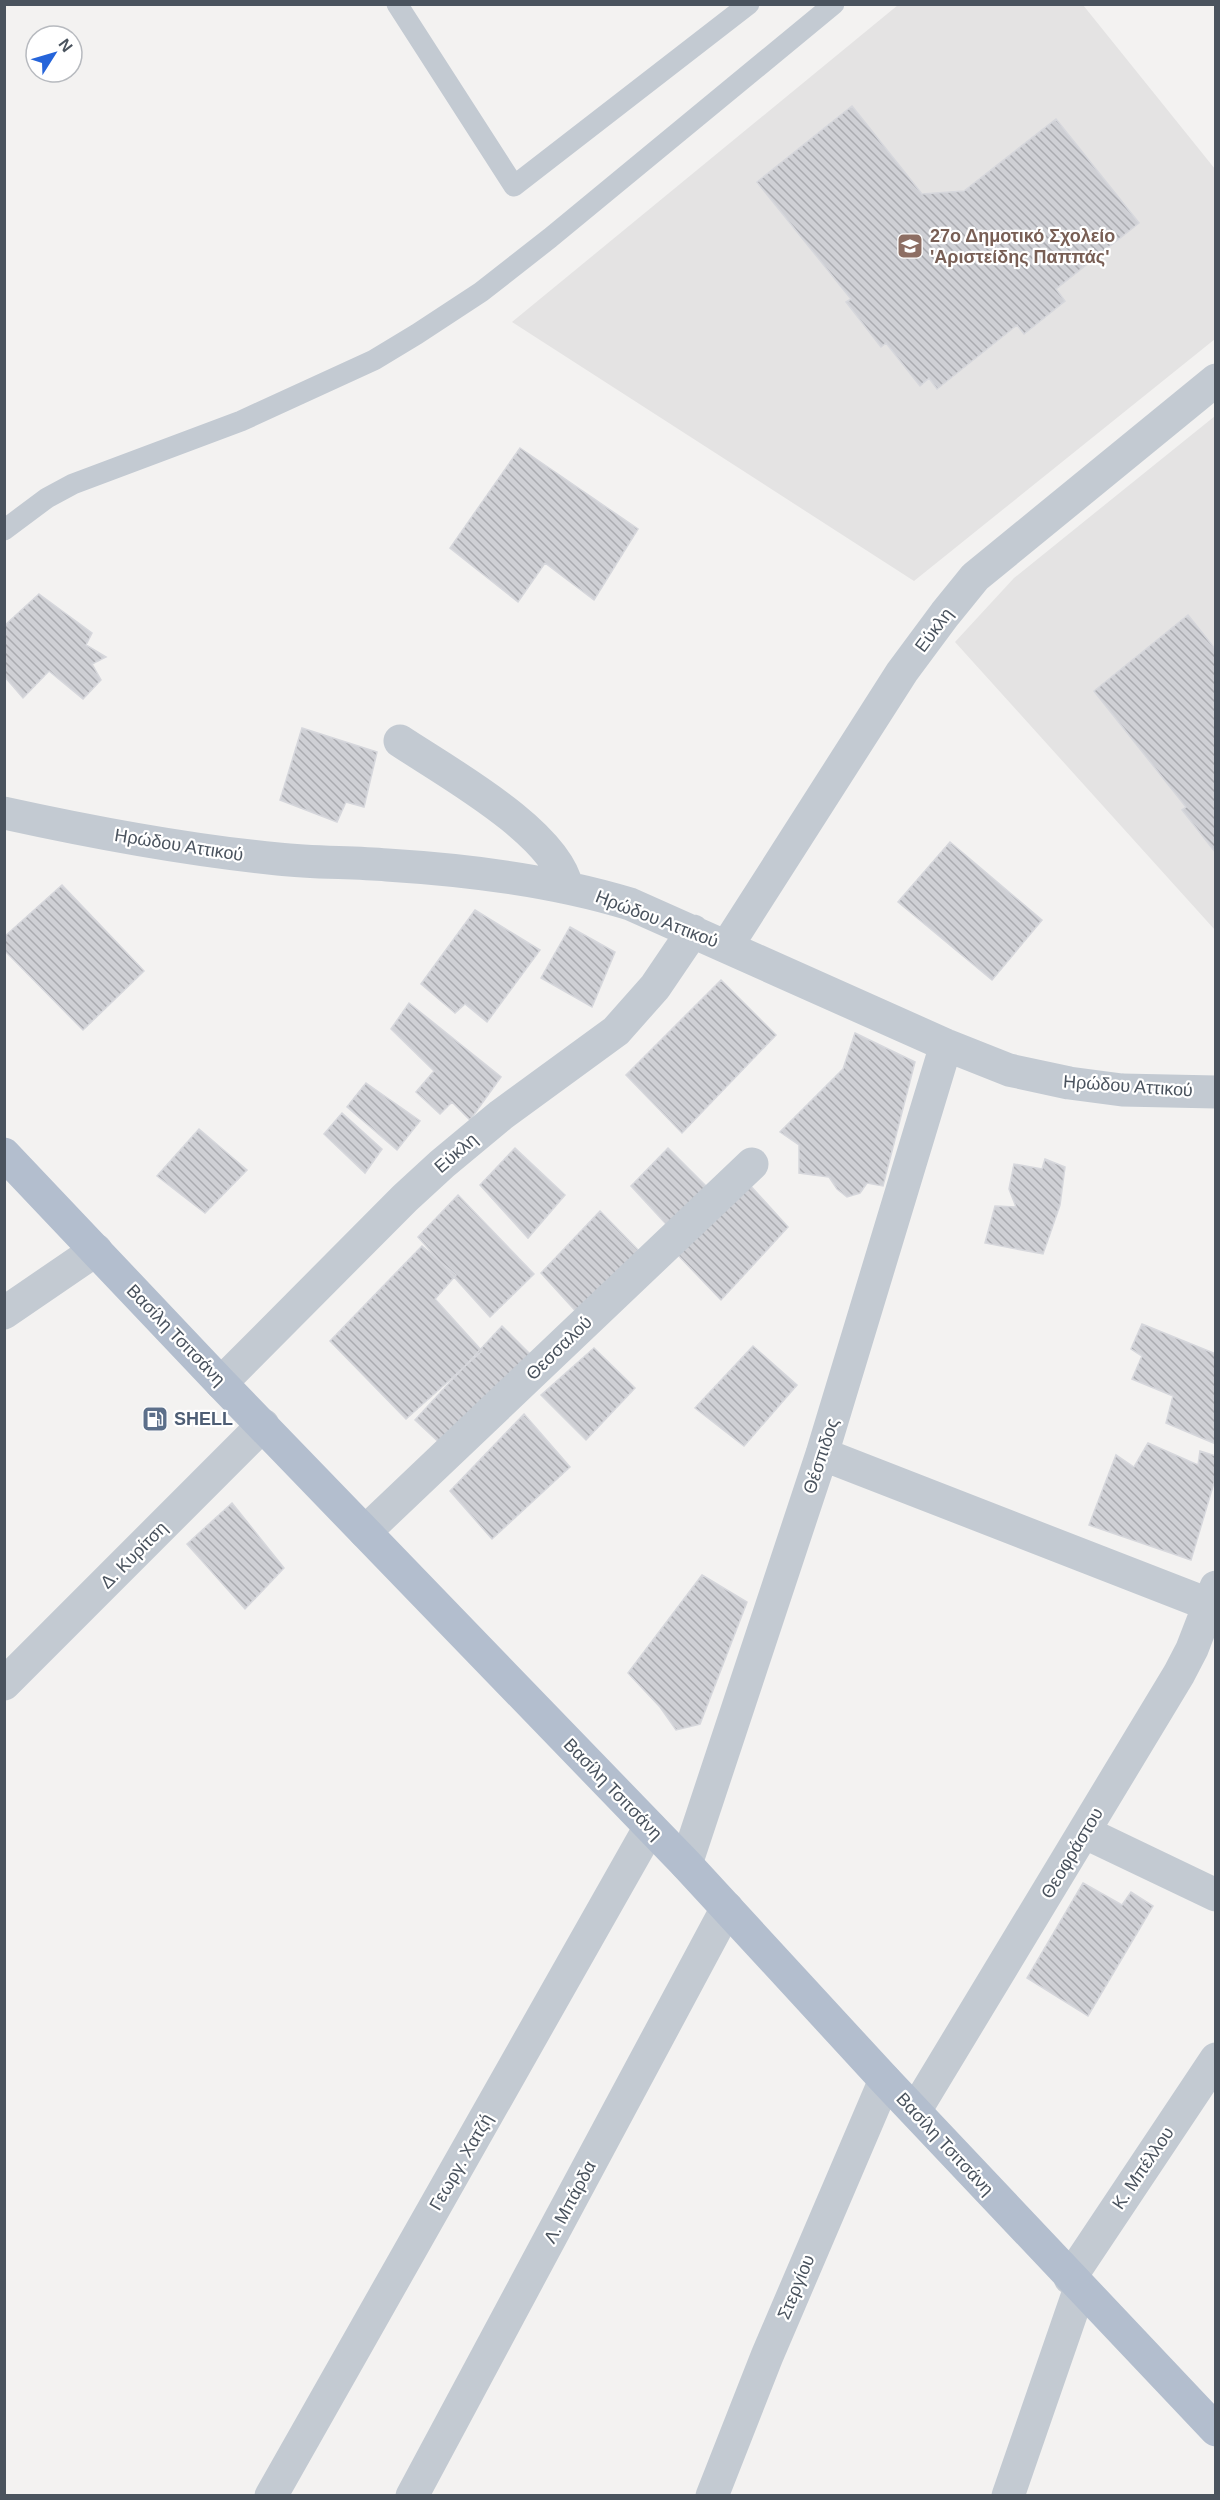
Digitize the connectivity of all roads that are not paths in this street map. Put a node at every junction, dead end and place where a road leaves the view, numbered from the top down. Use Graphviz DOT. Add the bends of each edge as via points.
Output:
graph roads {
  1 [pos="398,4"];
  2 [pos="749,4"];
  3 [pos="834,4"];
  4 [pos="1215,380"];
  5 [pos="4,530"];
  6 [pos="400,741"];
  7 [pos="4,813"];
  8 [pos="567,887"];
  9 [pos="693,931"];
  10 [pos="727,946"];
  11 [pos="946,1045"];
  12 [pos="1215,1092"];
  13 [pos="4,1154"];
  14 [pos="752,1164"];
  15 [pos="96,1250"];
  16 [pos="4,1313"];
  17 [pos="221,1383"];
  18 [pos="262,1425"];
  19 [pos="822,1454"];
  20 [pos="365,1532"];
  21 [pos="1213,1596"];
  22 [pos="4,1684"];
  23 [pos="650,1827"];
  24 [pos="1084,1832"];
  25 [pos="686,1864"];
  26 [pos="1215,1895"];
  27 [pos="728,1908"];
  28 [pos="1215,2059"];
  29 [pos="885,2080"];
  30 [pos="915,2111"];
  31 [pos="1075,2283"];
  32 [pos="1215,2430"];
  33 [pos="271,2496"];
  34 [pos="412,2496"];
  35 [pos="712,2496"];
  36 [pos="1008,2496"];
  1 -- 2 [label="lane" via="514,186"];
  3 -- 5 [label="lane" via="550,238 481,292 417,334 374,360 241,420 73,484"];
  4 -- 10 [label="street, Εύκλη" via="975,577 902,672"];
  6 -- 8 [label="street" via="529,831 556,863"];
  7 -- 8 [label="street, Ηρώδου Αττικού" via="164,844 279,859 411,867"];
  8 -- 9 [label="street, Ηρώδου Αττικού" via="630,904"];
  9 -- 10 [label="street, Ηρώδου Αττικού"];
  9 -- 17 [label="street, Εύκλη" via="655,987 616,1031 501,1115 442,1164"];
  10 -- 11 [label="street, Ηρώδου Αττικού"];
  11 -- 12 [label="street, Ηρώδου Αττικού" via="1010,1071 1069,1083 1122,1090"];
  11 -- 19 [label="street, Θέσπιδος"];
  13 -- 15 [label="main road, Βασίλη Τσιτσάνη"];
  14 -- 20 [label="street, Θεσσαλού"];
  15 -- 16 [label="street"];
  15 -- 17 [label="main road, Βασίλη Τσιτσάνη"];
  17 -- 18 [label="main road, Βασίλη Τσιτσάνη"];
  18 -- 20 [label="main road, Βασίλη Τσιτσάνη"];
  18 -- 22 [label="street, Δ. Κυρίτση"];
  19 -- 21 [label="street"];
  19 -- 25 [label="street, Θέσπιδος"];
  20 -- 23 [label="main road, Βασίλη Τσιτσάνη"];
  21 -- 24 [label="street, Θεοφράστου" via="1179,1674"];
  23 -- 25 [label="main road, Βασίλη Τσιτσάνη"];
  23 -- 33 [label="street, Γεωργ. Χατζή"];
  24 -- 26 [label="street"];
  24 -- 30 [label="street, Θεοφράστου"];
  25 -- 27 [label="main road, Βασίλη Τσιτσάνη"];
  27 -- 29 [label="main road, Βασίλη Τσιτσάνη"];
  27 -- 34 [label="street, Λ. Μπάρδα"];
  28 -- 31 [label="street, Κ. Μπέλλου"];
  29 -- 30 [label="main road, Βασίλη Τσιτσάνη"];
  29 -- 35 [label="street, Στεργίου"];
  30 -- 31 [label="main road, Βασίλη Τσιτσάνη"];
  31 -- 32 [label="main road, Βασίλη Τσιτσάνη"];
  31 -- 36 [label="street, Κ. Μπέλλου"];
}
